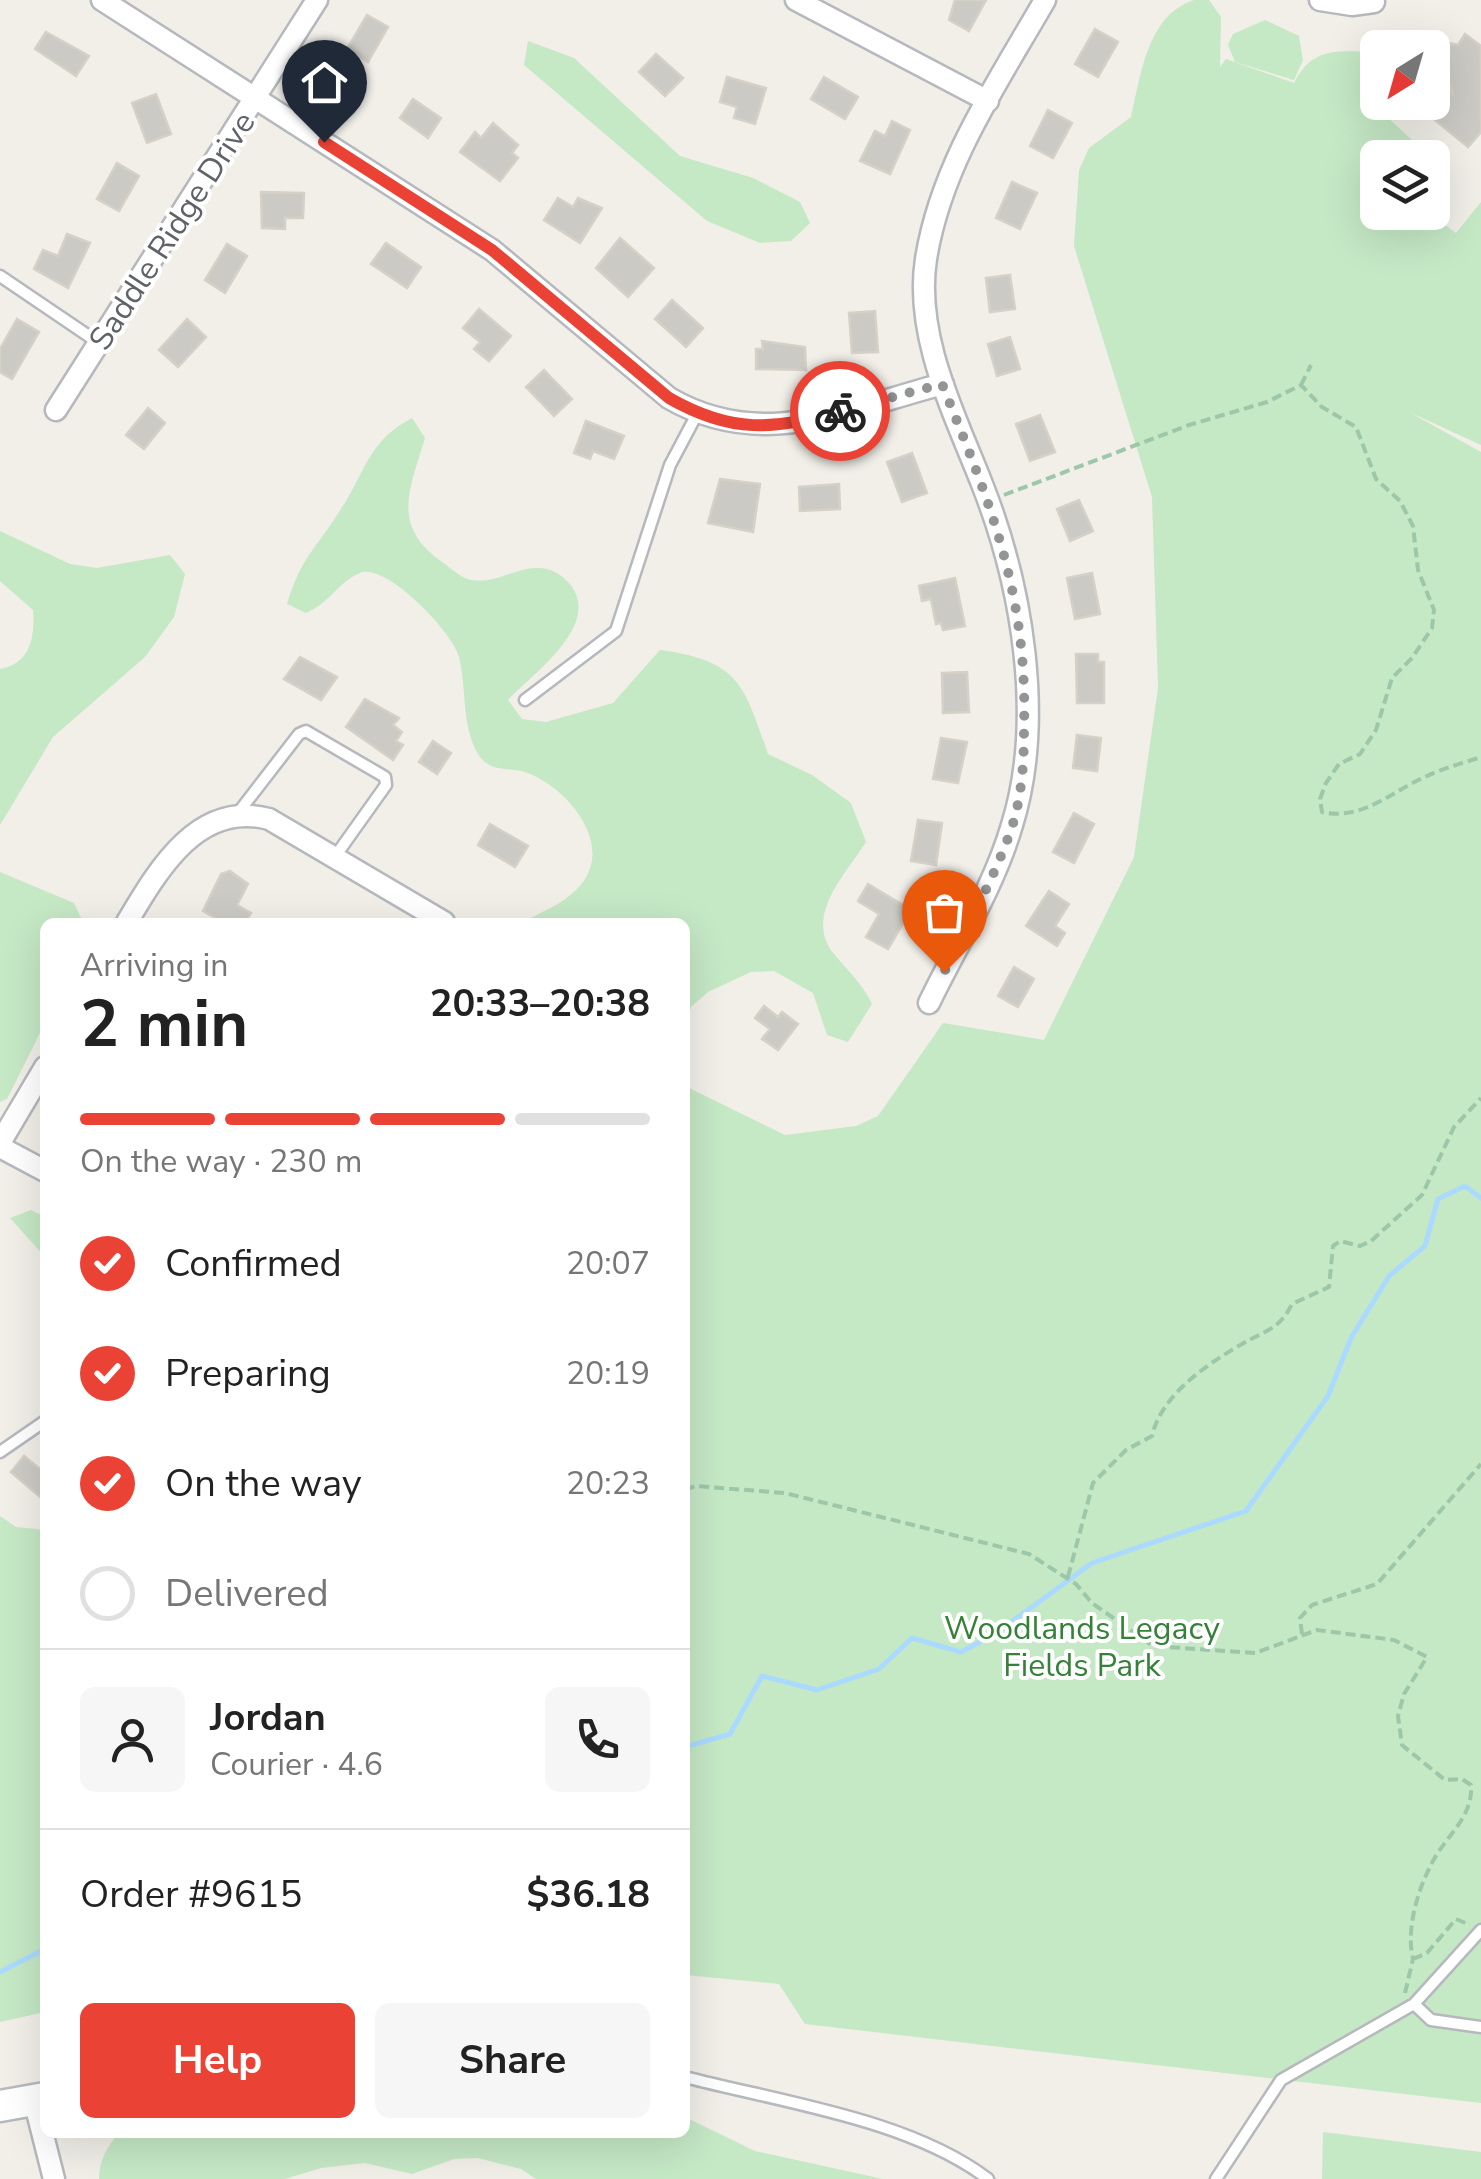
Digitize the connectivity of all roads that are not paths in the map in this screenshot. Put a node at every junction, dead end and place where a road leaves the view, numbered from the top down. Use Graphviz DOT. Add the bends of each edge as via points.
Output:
graph roads {
  1 [pos="102,0"];
  2 [pos="318,0"];
  3 [pos="796,0"];
  4 [pos="1045,0"];
  5 [pos="1320,0"];
  6 [pos="1378,1"];
  7 [pos="256,100"];
  8 [pos="988,101"];
  9 [pos="0,276"];
  10 [pos="100,343"];
  11 [pos="942,384"];
  12 [pos="56,410"];
  13 [pos="697,414"];
  14 [pos="525,700"];
  15 [pos="238,814"];
  16 [pos="334,858"];
  17 [pos="129,918"];
  18 [pos="437,918"];
  19 [pos="929,1003"];
  20 [pos="40,1076"];
  21 [pos="0,1145"];
  22 [pos="40,1167"];
  23 [pos="40,1425"];
  24 [pos="0,1452"];
  25 [pos="1480,1931"];
  26 [pos="1414,2004"];
  27 [pos="1481,2026"];
  28 [pos="690,2078"];
  29 [pos="40,2099"];
  30 [pos="0,2106"];
  31 [pos="47,2138"];
  32 [pos="54,2179"];
  33 [pos="988,2179"];
  34 [pos="1216,2179"];
  1 -- 7 [label="street"];
  2 -- 7 [label="street, Saddle Ridge Drive"];
  3 -- 8 [label="street"];
  4 -- 8 [label="street"];
  5 -- 6 [label="street" via="1352,6"];
  7 -- 10 [label="street, Saddle Ridge Drive"];
  7 -- 13 [label="street" via="492,250"];
  8 -- 11 [label="street" via="942,193 926,262 926,303"];
  9 -- 10 [label="lane"];
  10 -- 12 [label="street, Saddle Ridge Drive"];
  11 -- 13 [label="street" via="781,427"];
  11 -- 19 [label="street" via="989,501 1018,599 1026,664 1023,774 1005,843"];
  13 -- 14 [label="lane" via="670,466 616,631"];
  15 -- 16 [label="street" via="268,820"];
  15 -- 16 [label="lane" via="299,734 324,738 386,785"];
  15 -- 17 [label="street" via="182,845"];
  16 -- 18 [label="street"];
  20 -- 21 [label="street"];
  21 -- 22 [label="street"];
  23 -- 24 [label="lane"];
  25 -- 26 [label="lane"];
  26 -- 27 [label="lane" via="1430,2020"];
  26 -- 34 [label="lane" via="1281,2080"];
  28 -- 33 [label="lane" via="896,2133 960,2158"];
  29 -- 30 [label="street"];
  31 -- 32 [label="street"];
}
